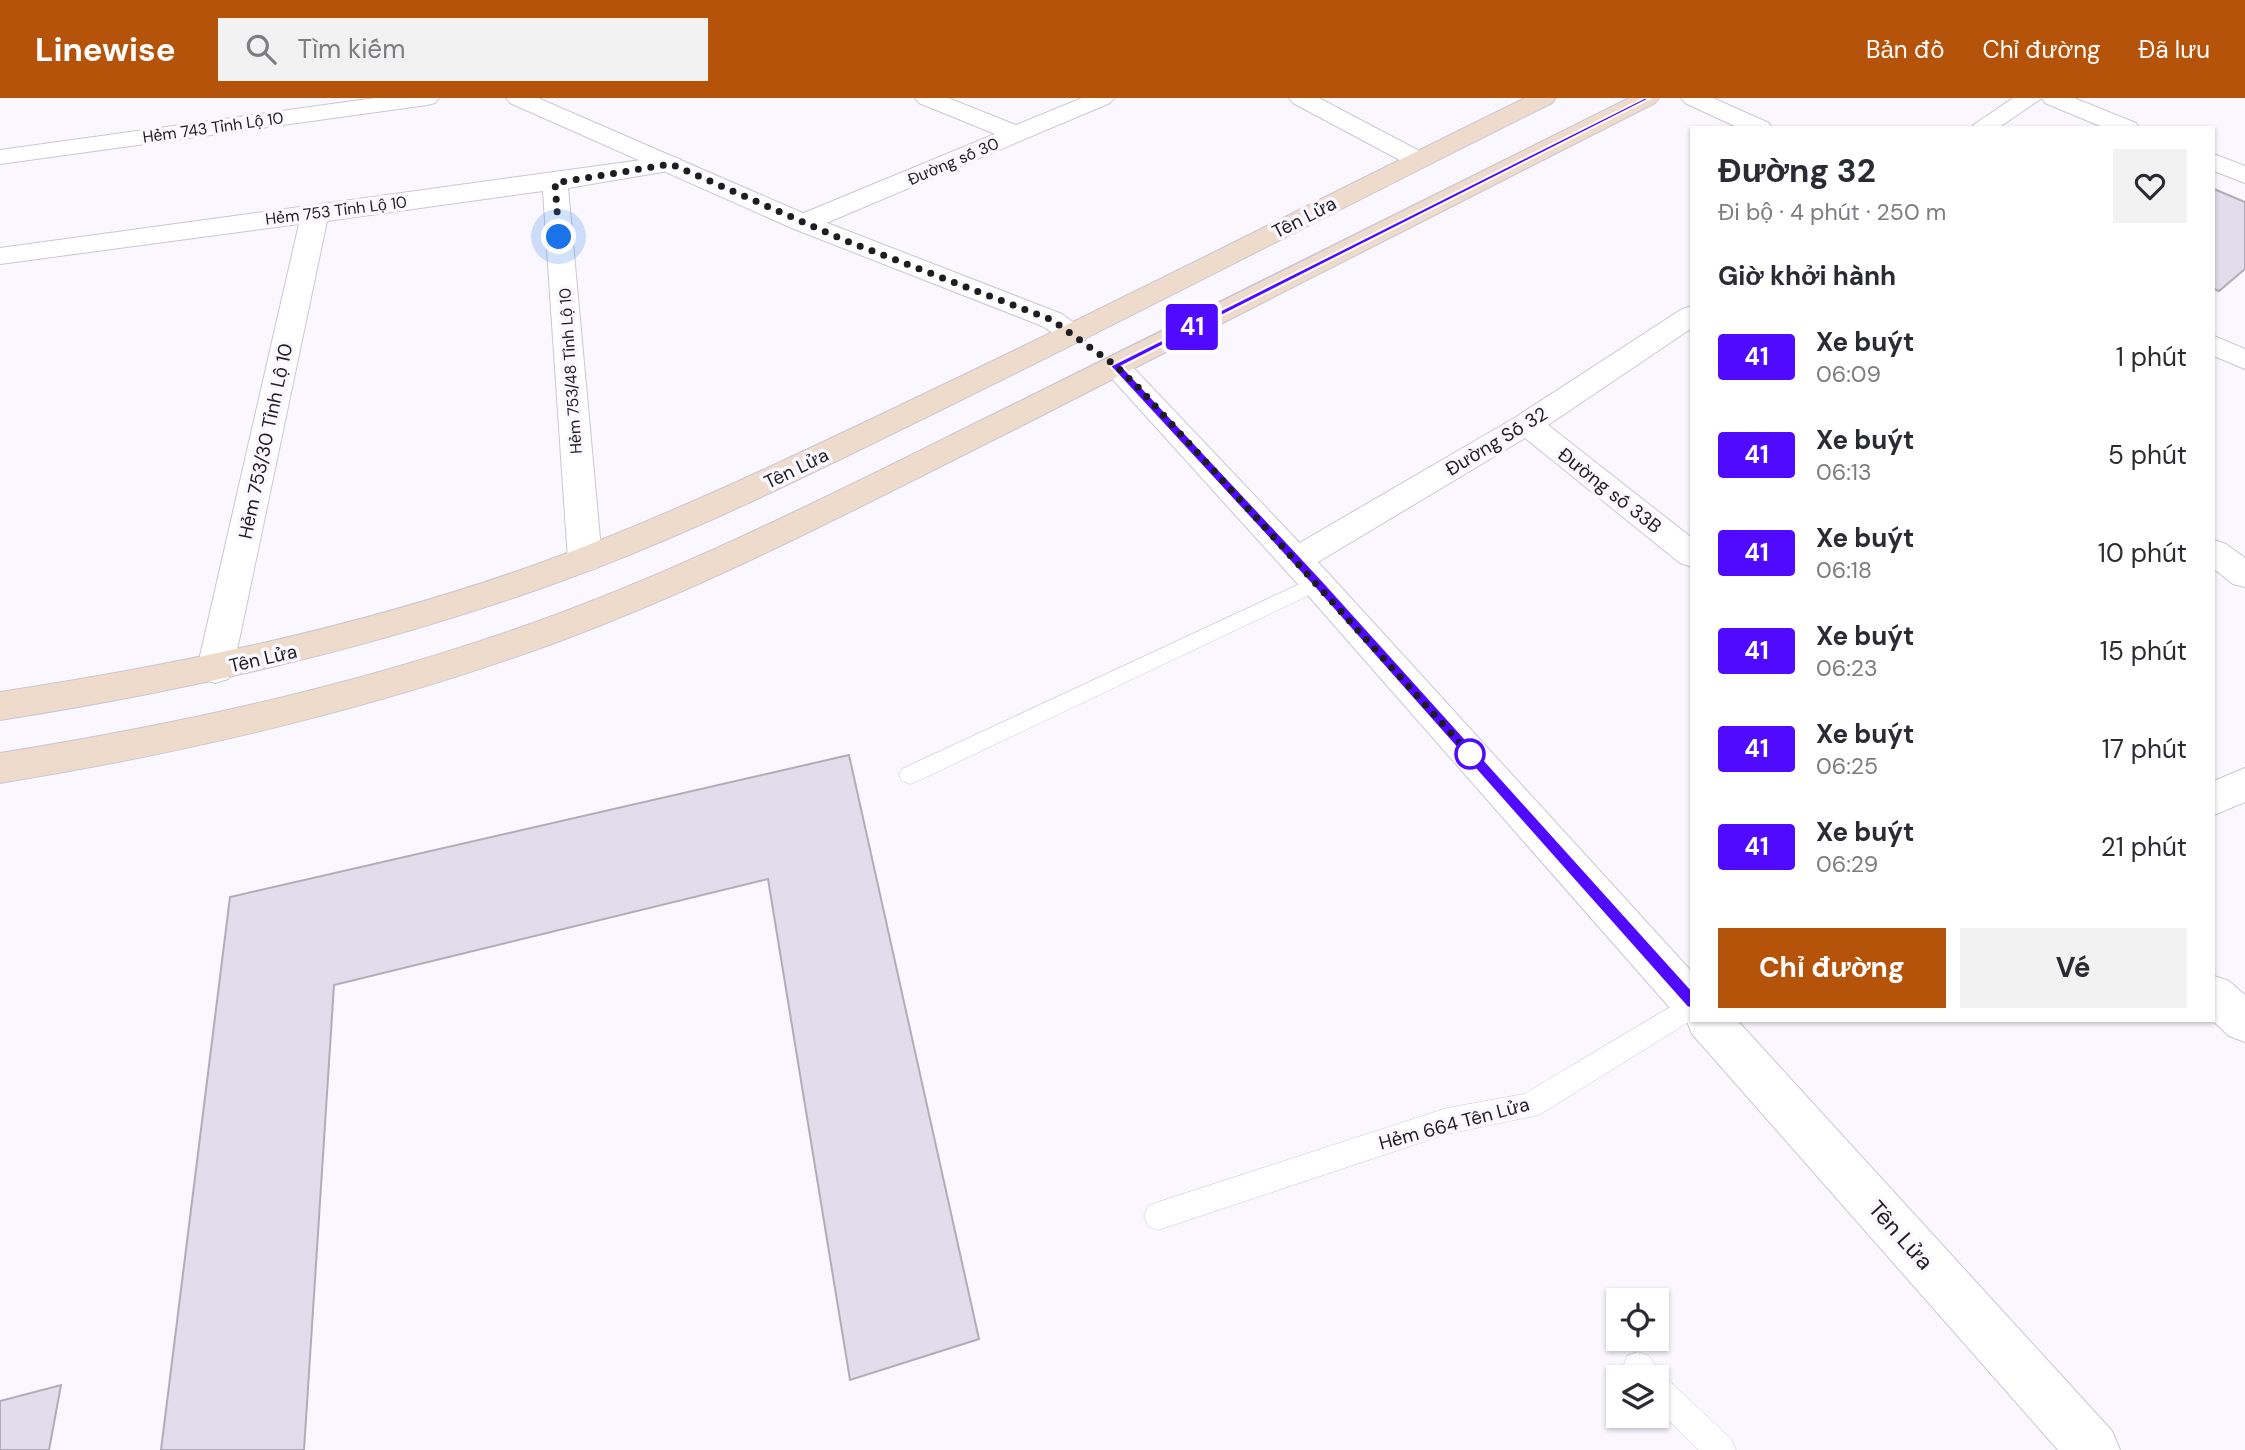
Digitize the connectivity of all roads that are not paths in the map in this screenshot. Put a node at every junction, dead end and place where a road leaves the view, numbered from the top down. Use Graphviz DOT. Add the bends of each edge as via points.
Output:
graph roads {
  1 [pos="427,98"];
  2 [pos="518,98"];
  3 [pos="927,98"];
  4 [pos="1102,98"];
  5 [pos="1301,98"];
  6 [pos="1544,98"];
  7 [pos="1647,98"];
  8 [pos="1693,98"];
  9 [pos="2030,98"];
  10 [pos="2053,98"];
  11 [pos="1756,126"];
  12 [pos="1984,126"];
  13 [pos="2122,126"];
  14 [pos="1016,134"];
  15 [pos="0,156"];
  16 [pos="1418,160"];
  17 [pos="2215,162"];
  18 [pos="671,164"];
  19 [pos="2245,175"];
  20 [pos="555,183"];
  21 [pos="315,213"];
  22 [pos="803,223"];
  23 [pos="0,256"];
  24 [pos="1690,316"];
  25 [pos="1075,334"];
  26 [pos="2215,345"];
  27 [pos="2245,360"];
  28 [pos="1116,366"];
  29 [pos="1527,424"];
  30 [pos="1690,553"];
  31 [pos="2215,553"];
  32 [pos="584,560"];
  33 [pos="1307,572"];
  34 [pos="2245,575"];
  35 [pos="215,669"];
  36 [pos="0,706"];
  37 [pos="0,768"];
  38 [pos="909,775"];
  39 [pos="2245,783"];
  40 [pos="2215,798"];
  41 [pos="2215,996"];
  42 [pos="1690,1002"];
  43 [pos="1690,1005"];
  44 [pos="1711,1022"];
  45 [pos="2245,1022"];
  46 [pos="1158,1216"];
  47 [pos="1669,1398"];
  48 [pos="1720,1450"];
  49 [pos="2093,1450"];
  1 -- 15 [label="street, Hẻm 743 Tỉnh Lộ 10"];
  2 -- 18 [label="street"];
  3 -- 14 [label="street"];
  4 -- 14 [label="street, Đường số 30"];
  5 -- 16 [label="street"];
  6 -- 16 [label="main road, Tên Lửa"];
  7 -- 28 [label="main road"];
  8 -- 11 [label="street"];
  9 -- 12 [label="street"];
  10 -- 13 [label="street"];
  14 -- 22 [label="street, Đường số 30"];
  16 -- 25 [label="main road, Tên Lửa"];
  17 -- 19 [label="street"];
  18 -- 20 [label="street, Hẻm 753 Tỉnh Lộ 10"];
  18 -- 22 [label="street"];
  20 -- 21 [label="street, Hẻm 753 Tỉnh Lộ 10"];
  20 -- 32 [label="street, Hẻm 753/48 Tỉnh Lộ 10"];
  21 -- 23 [label="street, Hẻm 753 Tỉnh Lộ 10"];
  21 -- 35 [label="street, Hẻm 753/30 Tỉnh Lộ 10"];
  22 -- 25 [label="street" via="1052,320"];
  24 -- 29 [label="street, Đường Số 32"];
  25 -- 28 [label="main road"];
  25 -- 32 [label="main road, Tên Lửa" via="755,487"];
  26 -- 27 [label="street"];
  28 -- 33 [label="street"];
  28 -- 37 [label="main road" via="711,565 526,639 425,673 270,715 103,753"];
  29 -- 30 [label="street, Đường số 33B"];
  29 -- 33 [label="street, Đường Số 32"];
  31 -- 34 [label="street"];
  32 -- 35 [label="main road, Tên Lửa" via="413,618"];
  33 -- 38 [label="lane"];
  33 -- 42 [label="street"];
  35 -- 36 [label="main road, Tên Lửa"];
  39 -- 40 [label="street"];
  41 -- 45 [label="street"];
  43 -- 46 [label="lane, Hẻm 664 Tên Lửa" via="1529,1106 1447,1121"];
  44 -- 49 [label="street, Tên Lửa"];
  47 -- 48 [label="lane"];
}
